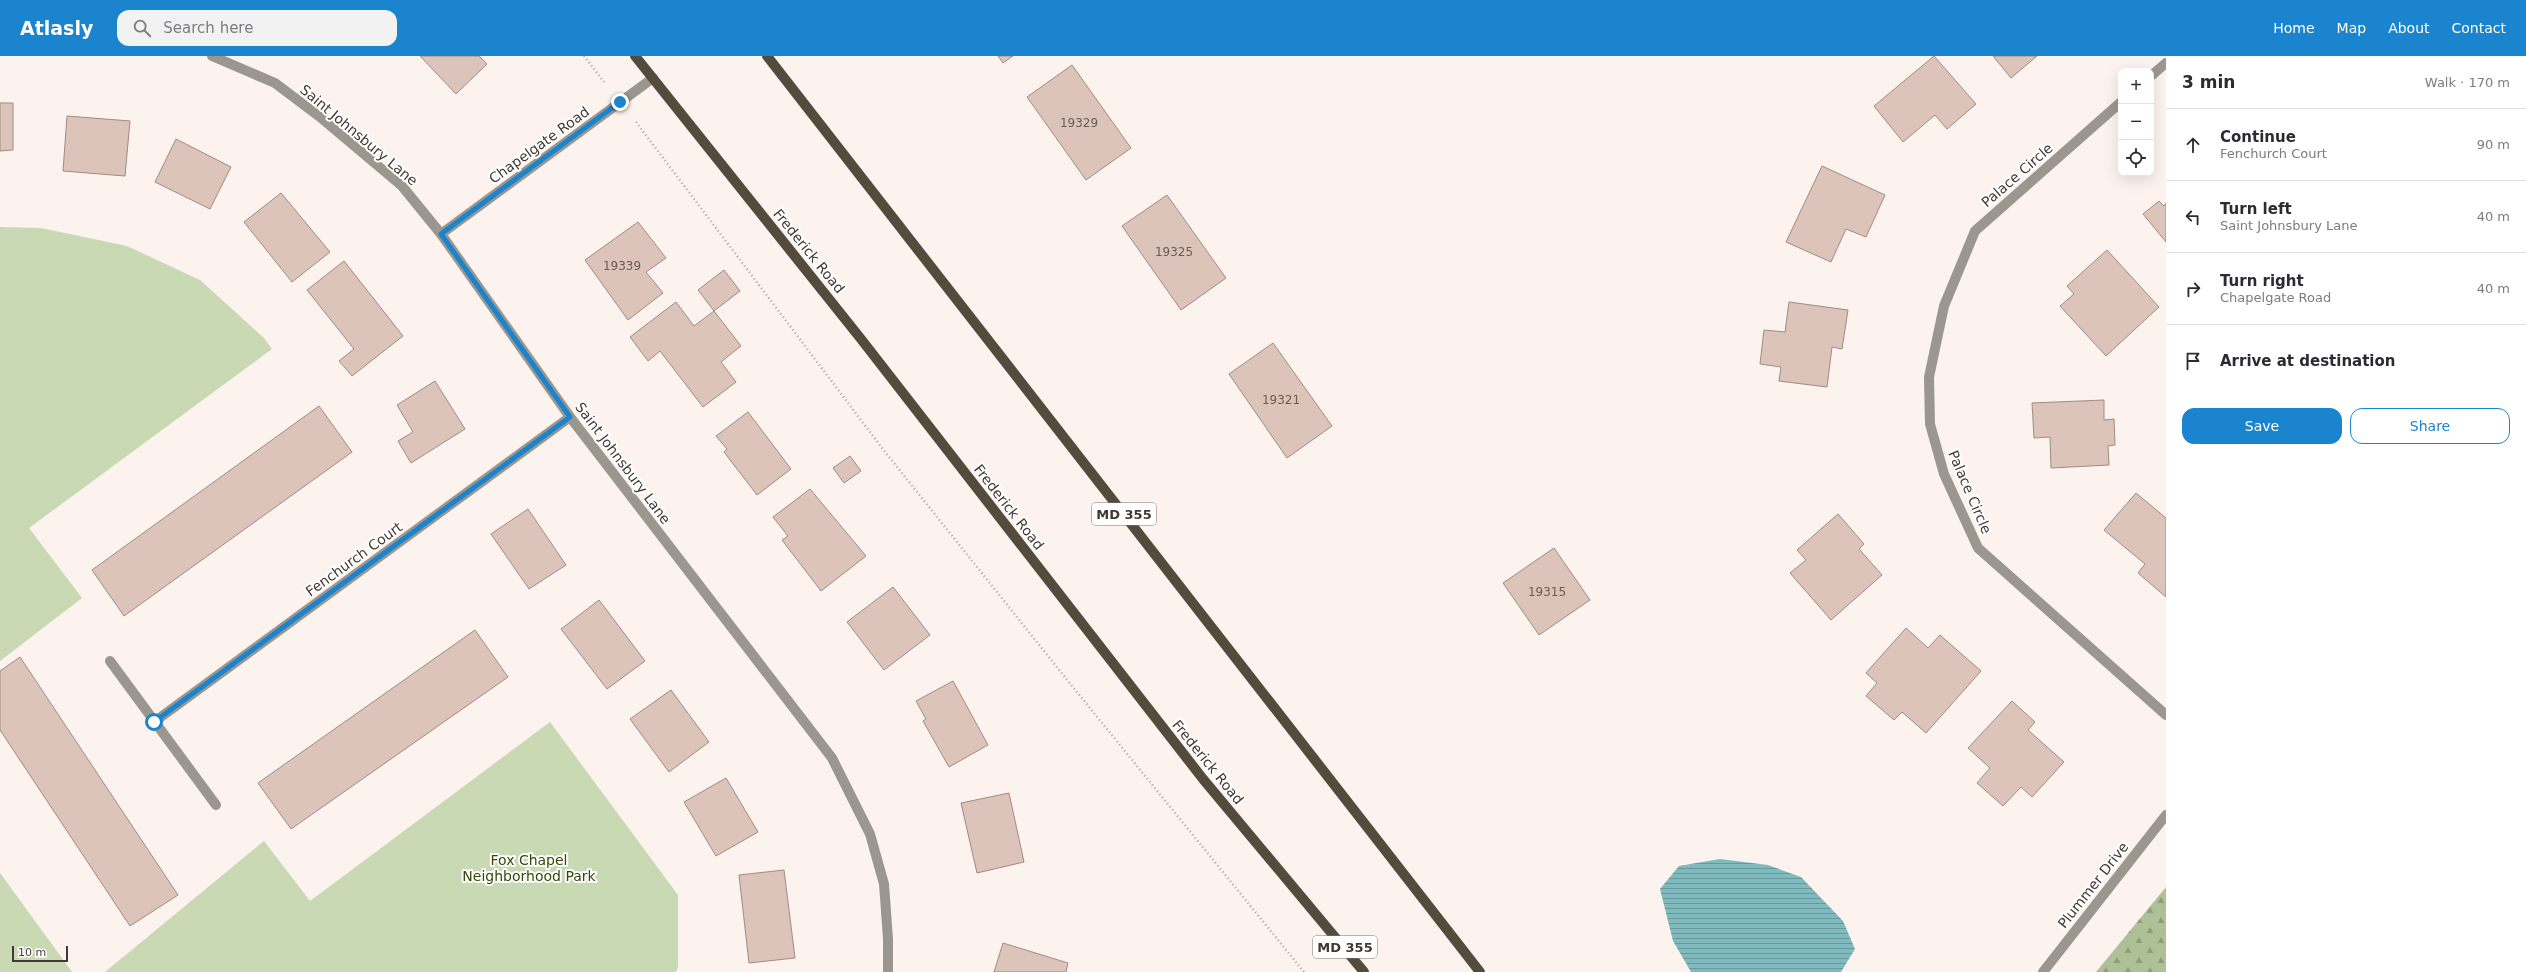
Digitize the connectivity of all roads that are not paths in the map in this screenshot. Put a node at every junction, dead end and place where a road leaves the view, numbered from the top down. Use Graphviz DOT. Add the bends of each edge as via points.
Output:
graph roads {
  1 [pos="212,56"];
  2 [pos="635,56"];
  3 [pos="767,56"];
  4 [pos="2166,63"];
  5 [pos="2154,73"];
  6 [pos="653,78"];
  7 [pos="2119,104"];
  8 [pos="441,234"];
  9 [pos="570,417"];
  10 [pos="110,661"];
  11 [pos="2166,715"];
  12 [pos="154,722"];
  13 [pos="216,805"];
  14 [pos="2166,815"];
  15 [pos="888,972"];
  16 [pos="1364,972"];
  17 [pos="1480,972"];
  18 [pos="2043,972"];
  1 -- 8 [label="street, Saint Johnsbury Lane" via="275,83 320,117 402,186"];
  2 -- 6 [label="main road, Frederick Road / MD 355"];
  3 -- 17 [label="main road, MD 355"];
  4 -- 5 [label="street"];
  6 -- 8 [label="street, Chapelgate Road"];
  6 -- 16 [label="main road, Frederick Road / MD 355" via="862,339 1203,779"];
  7 -- 11 [label="street, Palace Circle" via="1975,231 1944,306 1929,377 1930,424 1944,474 1978,548"];
  8 -- 9 [label="street, Saint Johnsbury Lane"];
  9 -- 12 [label="street, Fenchurch Court"];
  9 -- 15 [label="street, Saint Johnsbury Lane" via="832,758 870,834 884,884"];
  10 -- 12 [label="street"];
  12 -- 13 [label="street"];
  14 -- 18 [label="street, Plummer Drive"];
}
